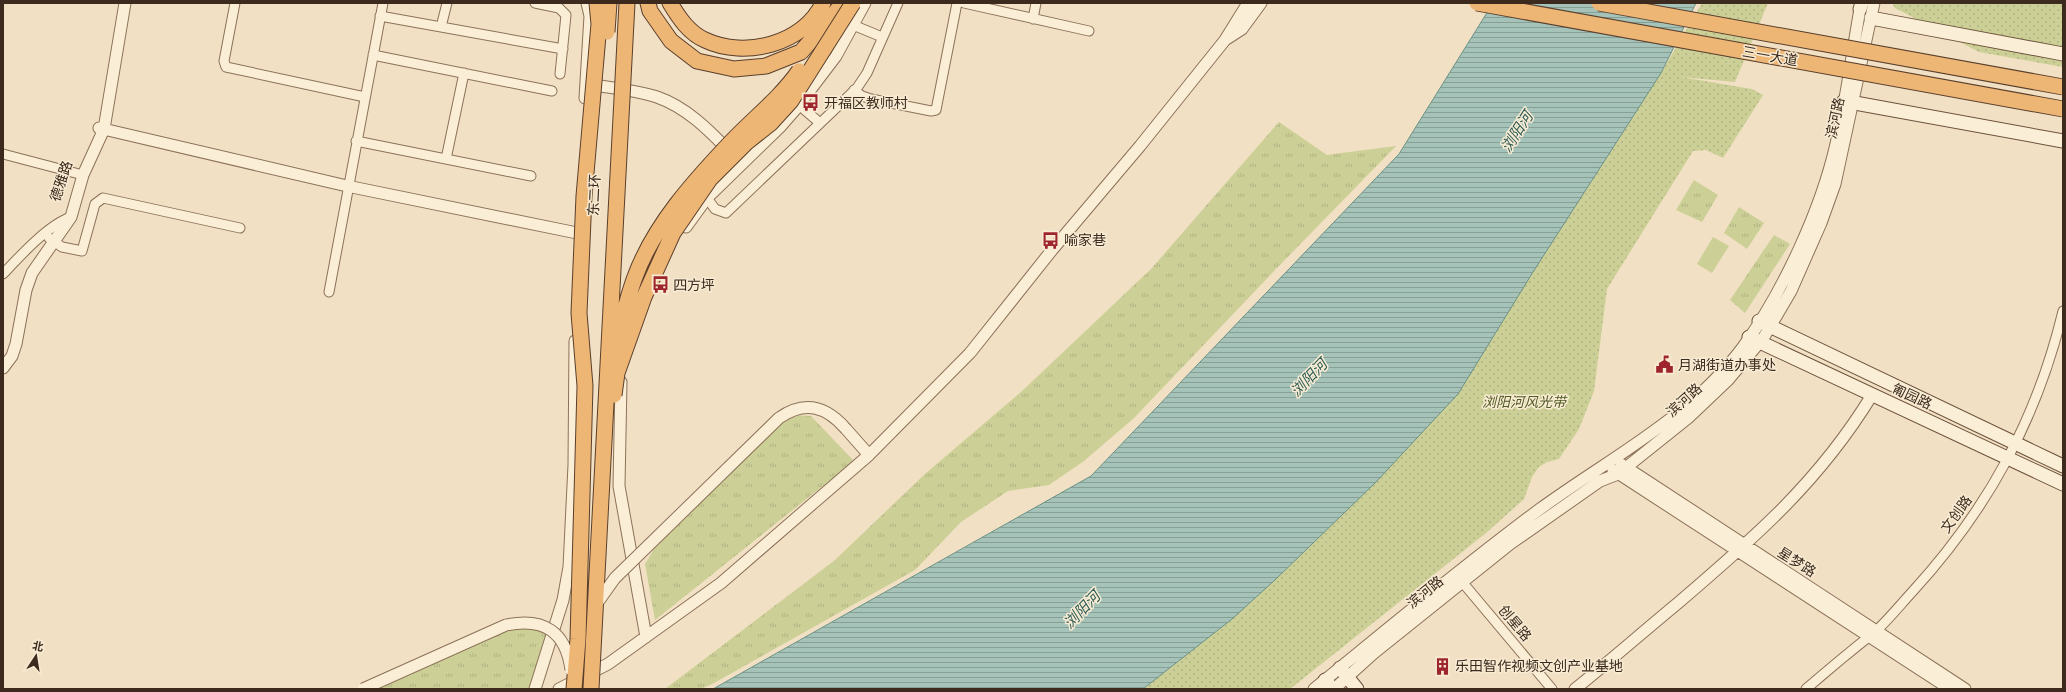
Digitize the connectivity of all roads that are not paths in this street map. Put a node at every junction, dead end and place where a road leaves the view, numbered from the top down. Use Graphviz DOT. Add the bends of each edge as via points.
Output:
graph roads {
  1 [pos="120,3"];
  2 [pos="125,3"];
  3 [pos="236,3"];
  4 [pos="383,3"];
  5 [pos="447,3"];
  6 [pos="535,3"];
  7 [pos="587,3"];
  8 [pos="597,3"];
  9 [pos="609,3"];
  10 [pos="627,3"];
  11 [pos="648,3"];
  12 [pos="670,3"];
  13 [pos="823,3"];
  14 [pos="865,3"];
  15 [pos="898,3"];
  16 [pos="957,3"];
  17 [pos="964,3"];
  18 [pos="1036,3"];
  19 [pos="1248,3"];
  20 [pos="1261,3"];
  21 [pos="1477,3"];
  22 [pos="1599,3"];
  23 [pos="1874,3"];
  24 [pos="844,5"];
  25 [pos="1861,6"];
  26 [pos="380,16"];
  27 [pos="1871,18"];
  28 [pos="1033,19"];
  29 [pos="853,24"];
  30 [pos="441,27"];
  31 [pos="1089,31"];
  32 [pos="882,37"];
  33 [pos="1224,40"];
  34 [pos="563,49"];
  35 [pos="2063,54"];
  36 [pos="373,55"];
  37 [pos="464,73"];
  38 [pos="560,74"];
  39 [pos="586,84"];
  40 [pos="2063,87"];
  41 [pos="854,90"];
  42 [pos="552,91"];
  43 [pos="365,97"];
  44 [pos="1849,102"];
  45 [pos="799,105"];
  46 [pos="2063,109"];
  47 [pos="820,123"];
  48 [pos="101,128"];
  49 [pos="2063,141"];
  50 [pos="356,142"];
  51 [pos="3,154"];
  52 [pos="446,159"];
  53 [pos="742,164"];
  54 [pos="81,175"];
  55 [pos="531,176"];
  56 [pos="348,186"];
  57 [pos="707,198"];
  58 [pos="67,219"];
  59 [pos="240,228"];
  60 [pos="577,233"];
  61 [pos="52,240"];
  62 [pos="5,267"];
  63 [pos="329,292"];
  64 [pos="2063,310"];
  65 [pos="1764,324"];
  66 [pos="1754,340"];
  67 [pos="3,357"];
  68 [pos="3,368"];
  69 [pos="606,376"];
  70 [pos="585,386"];
  71 [pos="1872,395"];
  72 [pos="2016,444"];
  73 [pos="869,455"];
  74 [pos="2008,458"];
  75 [pos="1610,462"];
  76 [pos="2063,466"];
  77 [pos="1622,470"];
  78 [pos="2063,484"];
  79 [pos="598,545"];
  80 [pos="1741,549"];
  81 [pos="1459,578"];
  82 [pos="595,607"];
  83 [pos="1872,633"];
  84 [pos="646,638"];
  85 [pos="1344,673"];
  86 [pos="1331,686"];
  87 [pos="363,689"];
  88 [pos="534,689"];
  89 [pos="559,689"];
  90 [pos="574,689"];
  91 [pos="591,689"];
  92 [pos="1314,689"];
  93 [pos="1358,689"];
  94 [pos="1552,689"];
  95 [pos="1575,689"];
  96 [pos="1806,689"];
  97 [pos="1950,689"];
  98 [pos="1965,689"];
  1 -- 48 [label="street, 德雅路"];
  2 -- 48 [label="street, 德雅路"];
  3 -- 43 [label="street" via="224,61 226,67"];
  4 -- 26 [label="street"];
  5 -- 30 [label="street"];
  6 -- 34 [label="street" via="559,8 566,15"];
  7 -- 39 [label="street" via="590,16"];
  8 -- 70 [label="highway, bridge" via="599,24 584,196 579,313"];
  9 -- 70 [label="highway, 东二环, bridge" via="594,188"];
  10 -- 69 [label="highway, bridge"];
  11 -- 24 [label="highway" via="671,41 697,61 734,69 766,66 801,52"];
  12 -- 13 [label="highway" via="681,22 705,40 736,49 767,46 800,32"];
  14 -- 29 [label="street"];
  15 -- 32 [label="street"];
  16 -- 41 [label="street" via="936,110 871,99"];
  17 -- 28 [label="street"];
  18 -- 28 [label="street"];
  19 -- 33 [label="street"];
  20 -- 33 [label="street" via="1242,30"];
  21 -- 46 [label="highway, 三一大道, bridge"];
  22 -- 40 [label="highway, 三一大道, bridge"];
  23 -- 27 [label="street, 滨河路"];
  24 -- 69 [label="highway, bridge" via="791,83 733,140 683,195 657,234 635,276"];
  24 -- 79 [label="highway, bridge" via="791,101 710,179 673,233 644,297 617,373"];
  25 -- 44 [label="street, 滨河路"];
  26 -- 30 [label="street"];
  26 -- 36 [label="street"];
  27 -- 35 [label="main road"];
  27 -- 44 [label="street, 滨河路"];
  28 -- 31 [label="street"];
  29 -- 32 [label="street"];
  29 -- 45 [label="street" via="836,56"];
  30 -- 34 [label="street"];
  32 -- 41 [label="street" via="867,73"];
  33 -- 73 [label="street" via="970,353"];
  34 -- 38 [label="street"];
  36 -- 37 [label="street"];
  36 -- 43 [label="street"];
  37 -- 42 [label="street"];
  37 -- 52 [label="street"];
  39 -- 53 [label="street" via="638,92 674,106 709,130"];
  39 -- 60 [label="street"];
  41 -- 47 [label="street"];
  43 -- 50 [label="street"];
  44 -- 49 [label="main road"];
  44 -- 65 [label="street, 滨河路" via="1835,184 1821,223 1791,291"];
  45 -- 47 [label="street"];
  45 -- 53 [label="street"];
  47 -- 57 [label="street" via="726,214 715,209"];
  48 -- 54 [label="street, 德雅路" via="83,162"];
  48 -- 56 [label="street"];
  50 -- 52 [label="street"];
  50 -- 56 [label="street"];
  51 -- 54 [label="street"];
  52 -- 55 [label="street"];
  53 -- 57 [label="street"];
  54 -- 58 [label="street, 德雅路"];
  56 -- 60 [label="street"];
  56 -- 63 [label="street"];
  57 -- 84 [label="street" via="669,250 621,381 619,486"];
  58 -- 61 [label="street"];
  58 -- 62 [label="street"];
  59 -- 61 [label="street" via="104,198 95,204 82,251 62,247"];
  60 -- 88 [label="street" via="574,465 569,567 563,600"];
  61 -- 67 [label="street" via="29,265 23,278 11,340"];
  61 -- 68 [label="street" via="32,273 26,290 16,344 12,356"];
  64 -- 72 [label="street, 文创路" via="2055,345"];
  65 -- 66 [label="street, 滨河路"];
  65 -- 72 [label="main road, 匍园路"];
  66 -- 71 [label="main road, 匍园路"];
  66 -- 75 [label="street, 滨河路" via="1743,347 1707,388 1653,433"];
  66 -- 77 [label="street, 滨河路" via="1728,380 1688,418"];
  69 -- 79 [label="highway, bridge"];
  70 -- 90 [label="highway, bridge" via="578,639"];
  71 -- 74 [label="main road, 匍园路"];
  71 -- 80 [label="street" via="1857,419 1800,492"];
  72 -- 74 [label="street, 文创路"];
  72 -- 76 [label="main road, 匍园路"];
  73 -- 82 [label="street, bridge" via="834,416 802,407 790,411 779,418 615,578"];
  73 -- 84 [label="street" via="721,584"];
  74 -- 78 [label="main road, 匍园路"];
  74 -- 83 [label="street, 文创路" via="1972,517 1935,565"];
  75 -- 77 [label="street, 星梦路"];
  75 -- 81 [label="street, 滨河路" via="1541,509"];
  77 -- 80 [label="street, 星梦路"];
  77 -- 81 [label="street, 滨河路" via="1600,481"];
  79 -- 82 [label="highway, bridge"];
  80 -- 83 [label="street, 星梦路"];
  80 -- 95 [label="street"];
  81 -- 85 [label="street, 滨河路" via="1374,653"];
  81 -- 94 [label="street, 创星路"];
  82 -- 91 [label="highway, bridge"];
  83 -- 96 [label="street, 文创路"];
  83 -- 97 [label="street, 星梦路"];
  83 -- 98 [label="street, 星梦路"];
  84 -- 89 [label="street" via="608,664"];
  85 -- 86 [label="street, 滨河路"];
  85 -- 93 [label="main road"];
  86 -- 92 [label="street, 滨河路"];
  87 -- 90 [label="street, bridge" via="506,625 528,622 553,631 562,641 569,653"];
}
